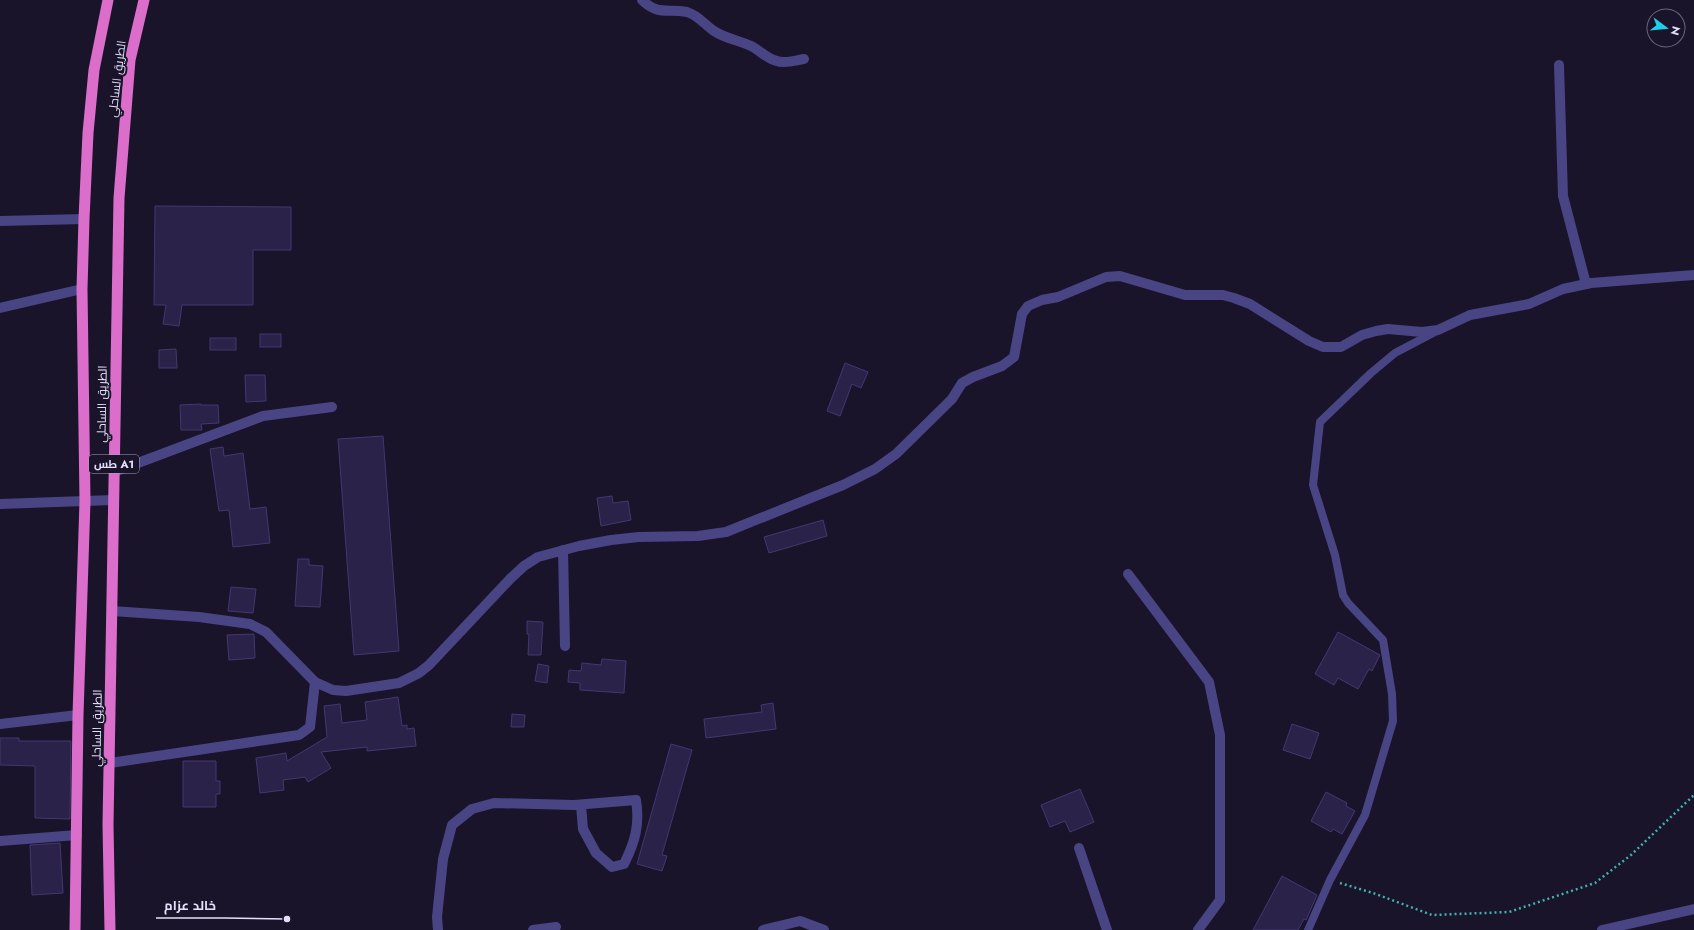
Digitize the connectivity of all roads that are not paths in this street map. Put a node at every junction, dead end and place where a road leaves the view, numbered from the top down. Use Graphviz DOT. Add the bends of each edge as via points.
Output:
graph roads {
  1 [pos="108,0"];
  2 [pos="144,0"];
  3 [pos="642,0"];
  4 [pos="804,59"];
  5 [pos="1559,65"];
  6 [pos="84,219"];
  7 [pos="0,221"];
  8 [pos="1694,276"];
  9 [pos="1586,284"];
  10 [pos="82,289"];
  11 [pos="0,308"];
  12 [pos="1438,330"];
  13 [pos="332,407"];
  14 [pos="114,472"];
  15 [pos="114,500"];
  16 [pos="85,501"];
  17 [pos="0,504"];
  18 [pos="562,550"];
  19 [pos="1128,574"];
  20 [pos="112,611"];
  21 [pos="566,646"];
  22 [pos="315,682"];
  23 [pos="78,715"];
  24 [pos="0,724"];
  25 [pos="110,763"];
  26 [pos="574,805"];
  27 [pos="77,835"];
  28 [pos="0,841"];
  29 [pos="1079,848"];
  30 [pos="1694,909"];
  31 [pos="556,927"];
  32 [pos="75,930"];
  33 [pos="110,930"];
  34 [pos="438,930"];
  35 [pos="533,930"];
  36 [pos="763,930"];
  37 [pos="824,930"];
  38 [pos="1107,930"];
  39 [pos="1198,930"];
  40 [pos="1308,930"];
  41 [pos="1602,930"];
  1 -- 6 [label="highway, الطريق الساحلي / طس A1" via="94,70"];
  2 -- 14 [label="highway, الطريق الساحلي / طس A1" via="130,60 120,190"];
  3 -- 4 [label="street" via="653,9 687,12 696,16 726,38 749,45 779,62"];
  5 -- 9 [label="street" via="1563,196"];
  6 -- 7 [label="street"];
  6 -- 10 [label="highway, الطريق الساحلي / طس A1"];
  8 -- 9 [label="street"];
  9 -- 12 [label="street" via="1563,289 1529,304 1470,315"];
  10 -- 11 [label="street"];
  10 -- 16 [label="highway, الطريق الساحلي / طس A1"];
  12 -- 18 [label="street" via="1376,331 1341,346 1323,347 1250,304 1234,298 1223,295 1185,295 1120,276 1106,277 1058,297 1028,306 1022,314 1014,357 1002,366 973,376 962,383 952,398 896,454 856,479 726,532 698,536 639,537"];
  12 -- 40 [label="lane" via="1395,353 1371,372 1320,422 1313,485 1335,555 1343,595 1383,640 1392,694 1393,721 1364,815 1330,880"];
  13 -- 14 [label="street" via="263,416"];
  14 -- 15 [label="highway, الطريق الساحلي / طس A1"];
  15 -- 16 [label="street"];
  15 -- 20 [label="highway, الطريق الساحلي / طس A1"];
  16 -- 17 [label="street"];
  16 -- 23 [label="highway, الطريق الساحلي / طس A1"];
  18 -- 21 [label="street"];
  18 -- 22 [label="street" via="538,557 524,566 429,665 409,679 346,691 325,688"];
  19 -- 39 [label="street" via="1209,682 1220,736 1220,900"];
  20 -- 22 [label="street" via="199,617 258,626"];
  20 -- 25 [label="highway, الطريق الساحلي / طس A1"];
  22 -- 25 [label="street" via="310,727 299,735"];
  23 -- 24 [label="street"];
  23 -- 27 [label="highway, الطريق الساحلي / طس A1"];
  25 -- 33 [label="highway, الطريق الساحلي / طس A1"];
  26 -- 26 [label="street" via="581,805 583,829 596,853 612,867 624,864 634,843 639,815 636,800"];
  26 -- 34 [label="street" via="494,803 472,809 452,825 443,859"];
  27 -- 28 [label="street"];
  27 -- 32 [label="highway, الطريق الساحلي / طس A1"];
  29 -- 38 [label="street"];
  30 -- 41 [label="street"];
  31 -- 35 [label="street"];
  36 -- 37 [label="street" via="800,921"];
}
